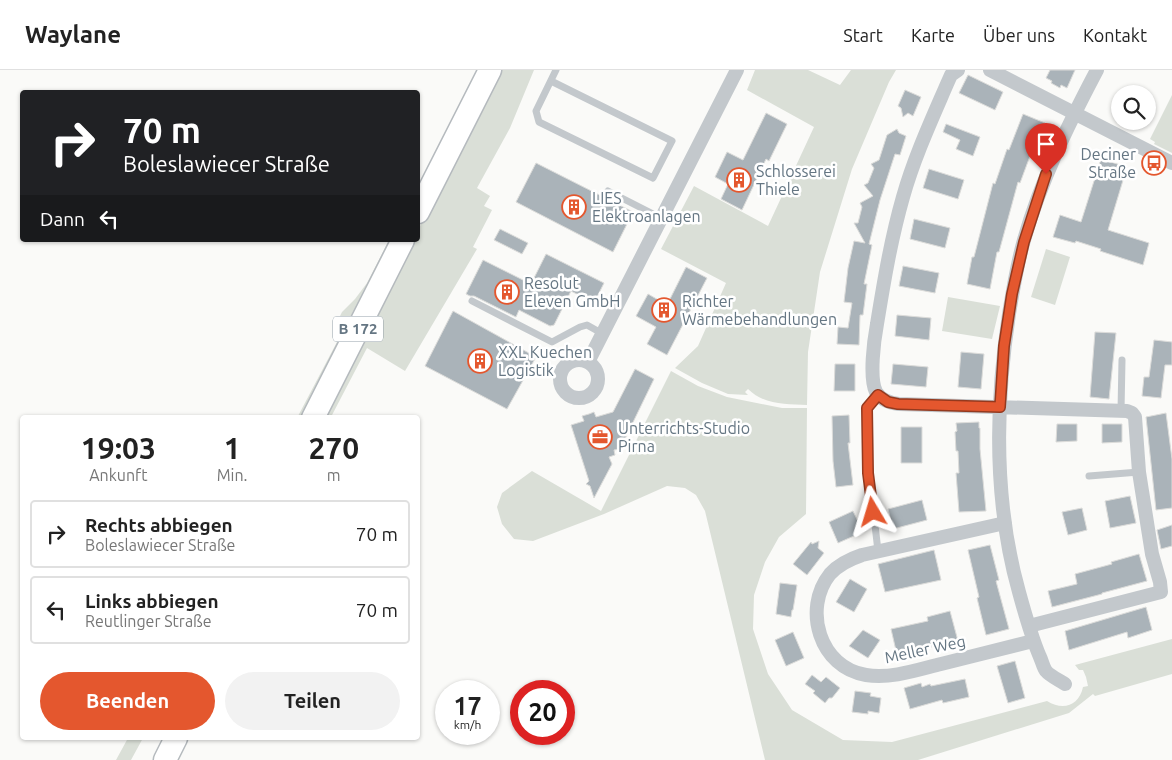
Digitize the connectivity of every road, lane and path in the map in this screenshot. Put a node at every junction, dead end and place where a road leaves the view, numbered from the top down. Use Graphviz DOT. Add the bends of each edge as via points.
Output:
graph roads {
  1 [pos="490,70"];
  2 [pos="556,70"];
  3 [pos="737,70"];
  4 [pos="958,70"];
  5 [pos="990,70"];
  6 [pos="1097,70"];
  7 [pos="551,81"];
  8 [pos="1075,113"];
  9 [pos="1172,163"];
  10 [pos="608,191"];
  11 [pos="420,208"];
  12 [pos="661,218"];
  13 [pos="402,242"];
  14 [pos="472,301"];
  15 [pos="603,334"];
  16 [pos="1122,360"];
  17 [pos="588,362"];
  18 [pos="878,395"];
  19 [pos="1000,407"];
  20 [pos="1121,411"];
  21 [pos="315,415"];
  22 [pos="1139,472"];
  23 [pos="1088,476"];
  24 [pos="1005,523"];
  25 [pos="878,551"];
  26 [pos="1029,626"];
  27 [pos="1033,642"];
  28 [pos="1064,684"];
  29 [pos="175,740"];
  30 [pos="166,760"];
  1 -- 11 [label="main road"];
  2 -- 7 [label="lane"];
  3 -- 12 [label="street"];
  4 -- 18 [label="street" via="947,84 918,152 890,246 874,341 873,377"];
  5 -- 8 [label="street"];
  6 -- 8 [label="street"];
  7 -- 7 [label="lane" via="536,110 539,122 653,178 672,141"];
  8 -- 9 [label="street"];
  8 -- 19 [label="street" via="1046,174 1024,242 1004,346"];
  10 -- 12 [label="lane"];
  12 -- 15 [label="street"];
  13 -- 21 [label="main road, B 172"];
  14 -- 15 [label="lane" via="552,342 580,327 587,326"];
  15 -- 17 [label="street"];
  16 -- 20 [label="lane"];
  18 -- 19 [label="street" via="898,404"];
  18 -- 25 [label="lane" via="867,408 868,473"];
  19 -- 20 [label="street"];
  19 -- 24 [label="street" via="1000,466"];
  20 -- 22 [label="street" via="1135,417"];
  22 -- 23 [label="lane"];
  22 -- 26 [label="street" via="1161,592"];
  24 -- 25 [label="street, Meller Weg"];
  24 -- 26 [label="street"];
  25 -- 27 [label="street, Meller Weg" via="841,564 832,572 820,593 817,622 820,634 824,645 841,664 864,675 887,676"];
  26 -- 27 [label="street"];
  27 -- 28 [label="street" via="1046,671"];
  29 -- 30 [label="main road"];
}
